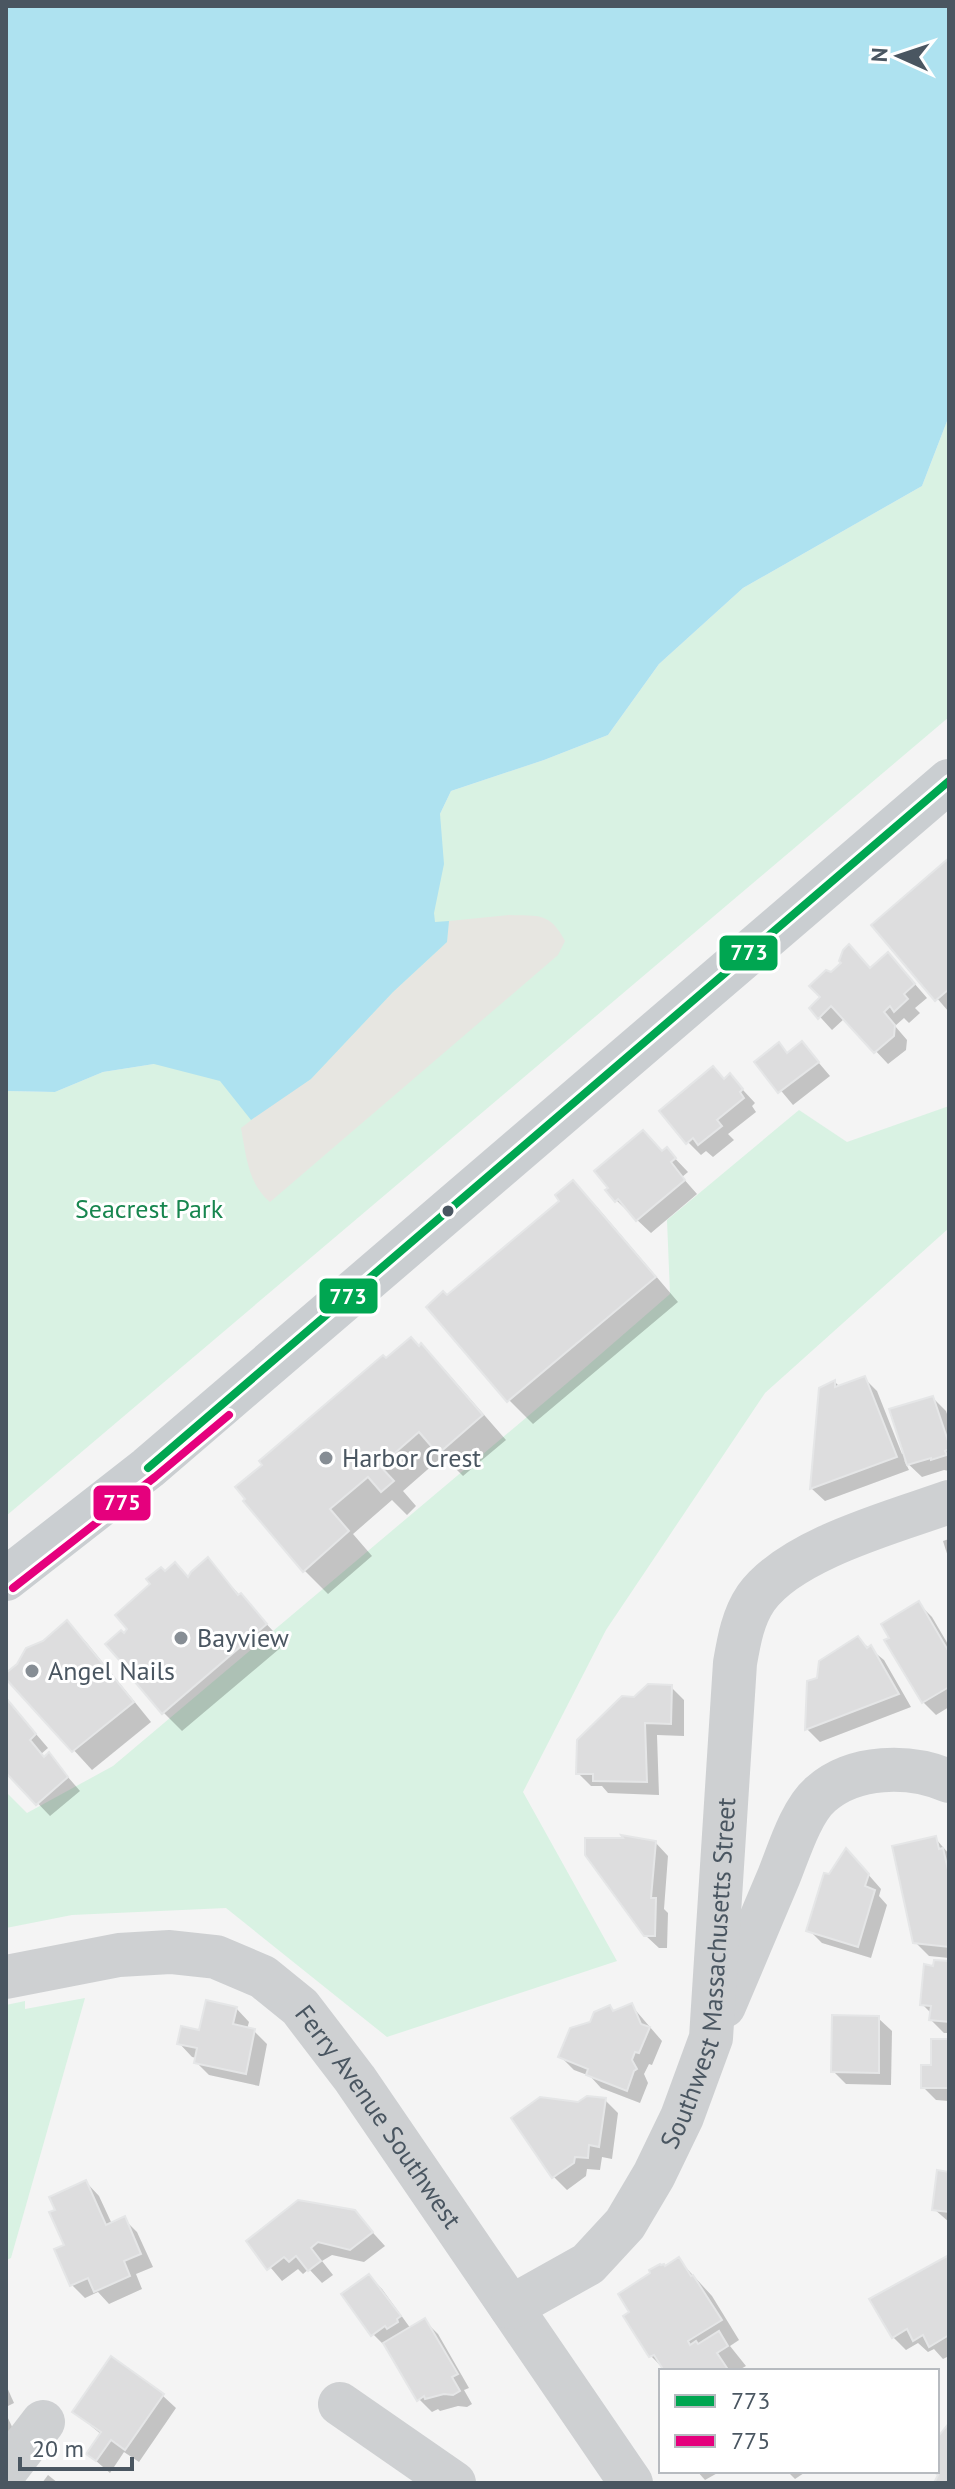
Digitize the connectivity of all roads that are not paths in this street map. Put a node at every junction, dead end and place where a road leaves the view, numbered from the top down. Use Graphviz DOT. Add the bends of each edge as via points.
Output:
graph roads {
  1 [pos="949,781"];
  2 [pos="949,1502"];
  3 [pos="6,1579"];
  4 [pos="949,1781"];
  5 [pos="6,1977"];
  6 [pos="711,2038"];
  7 [pos="511,2307"];
  8 [pos="340,2404"];
  9 [pos="43,2422"];
  10 [pos="6,2470"];
  11 [pos="454,2483"];
  12 [pos="631,2483"];
  1 -- 3 [label="main road" via="148,1468"];
  2 -- 6 [label="street, Southwest Massachusetts Street" via="804,1559 775,1577 742,1627 735,1663"];
  4 -- 6 [label="street" via="906,1770 872,1771 843,1779 818,1795 800,1824"];
  5 -- 7 [label="street, Ferry Avenue Southwest" via="119,1955 170,1952 216,1957 263,1977 300,2007 355,2079"];
  6 -- 7 [label="street, Southwest Massachusetts Street" via="682,2117 625,2224 588,2264"];
  7 -- 12 [label="street, Ferry Avenue Southwest"];
  8 -- 11 [label="street"];
  9 -- 10 [label="street"];
}
